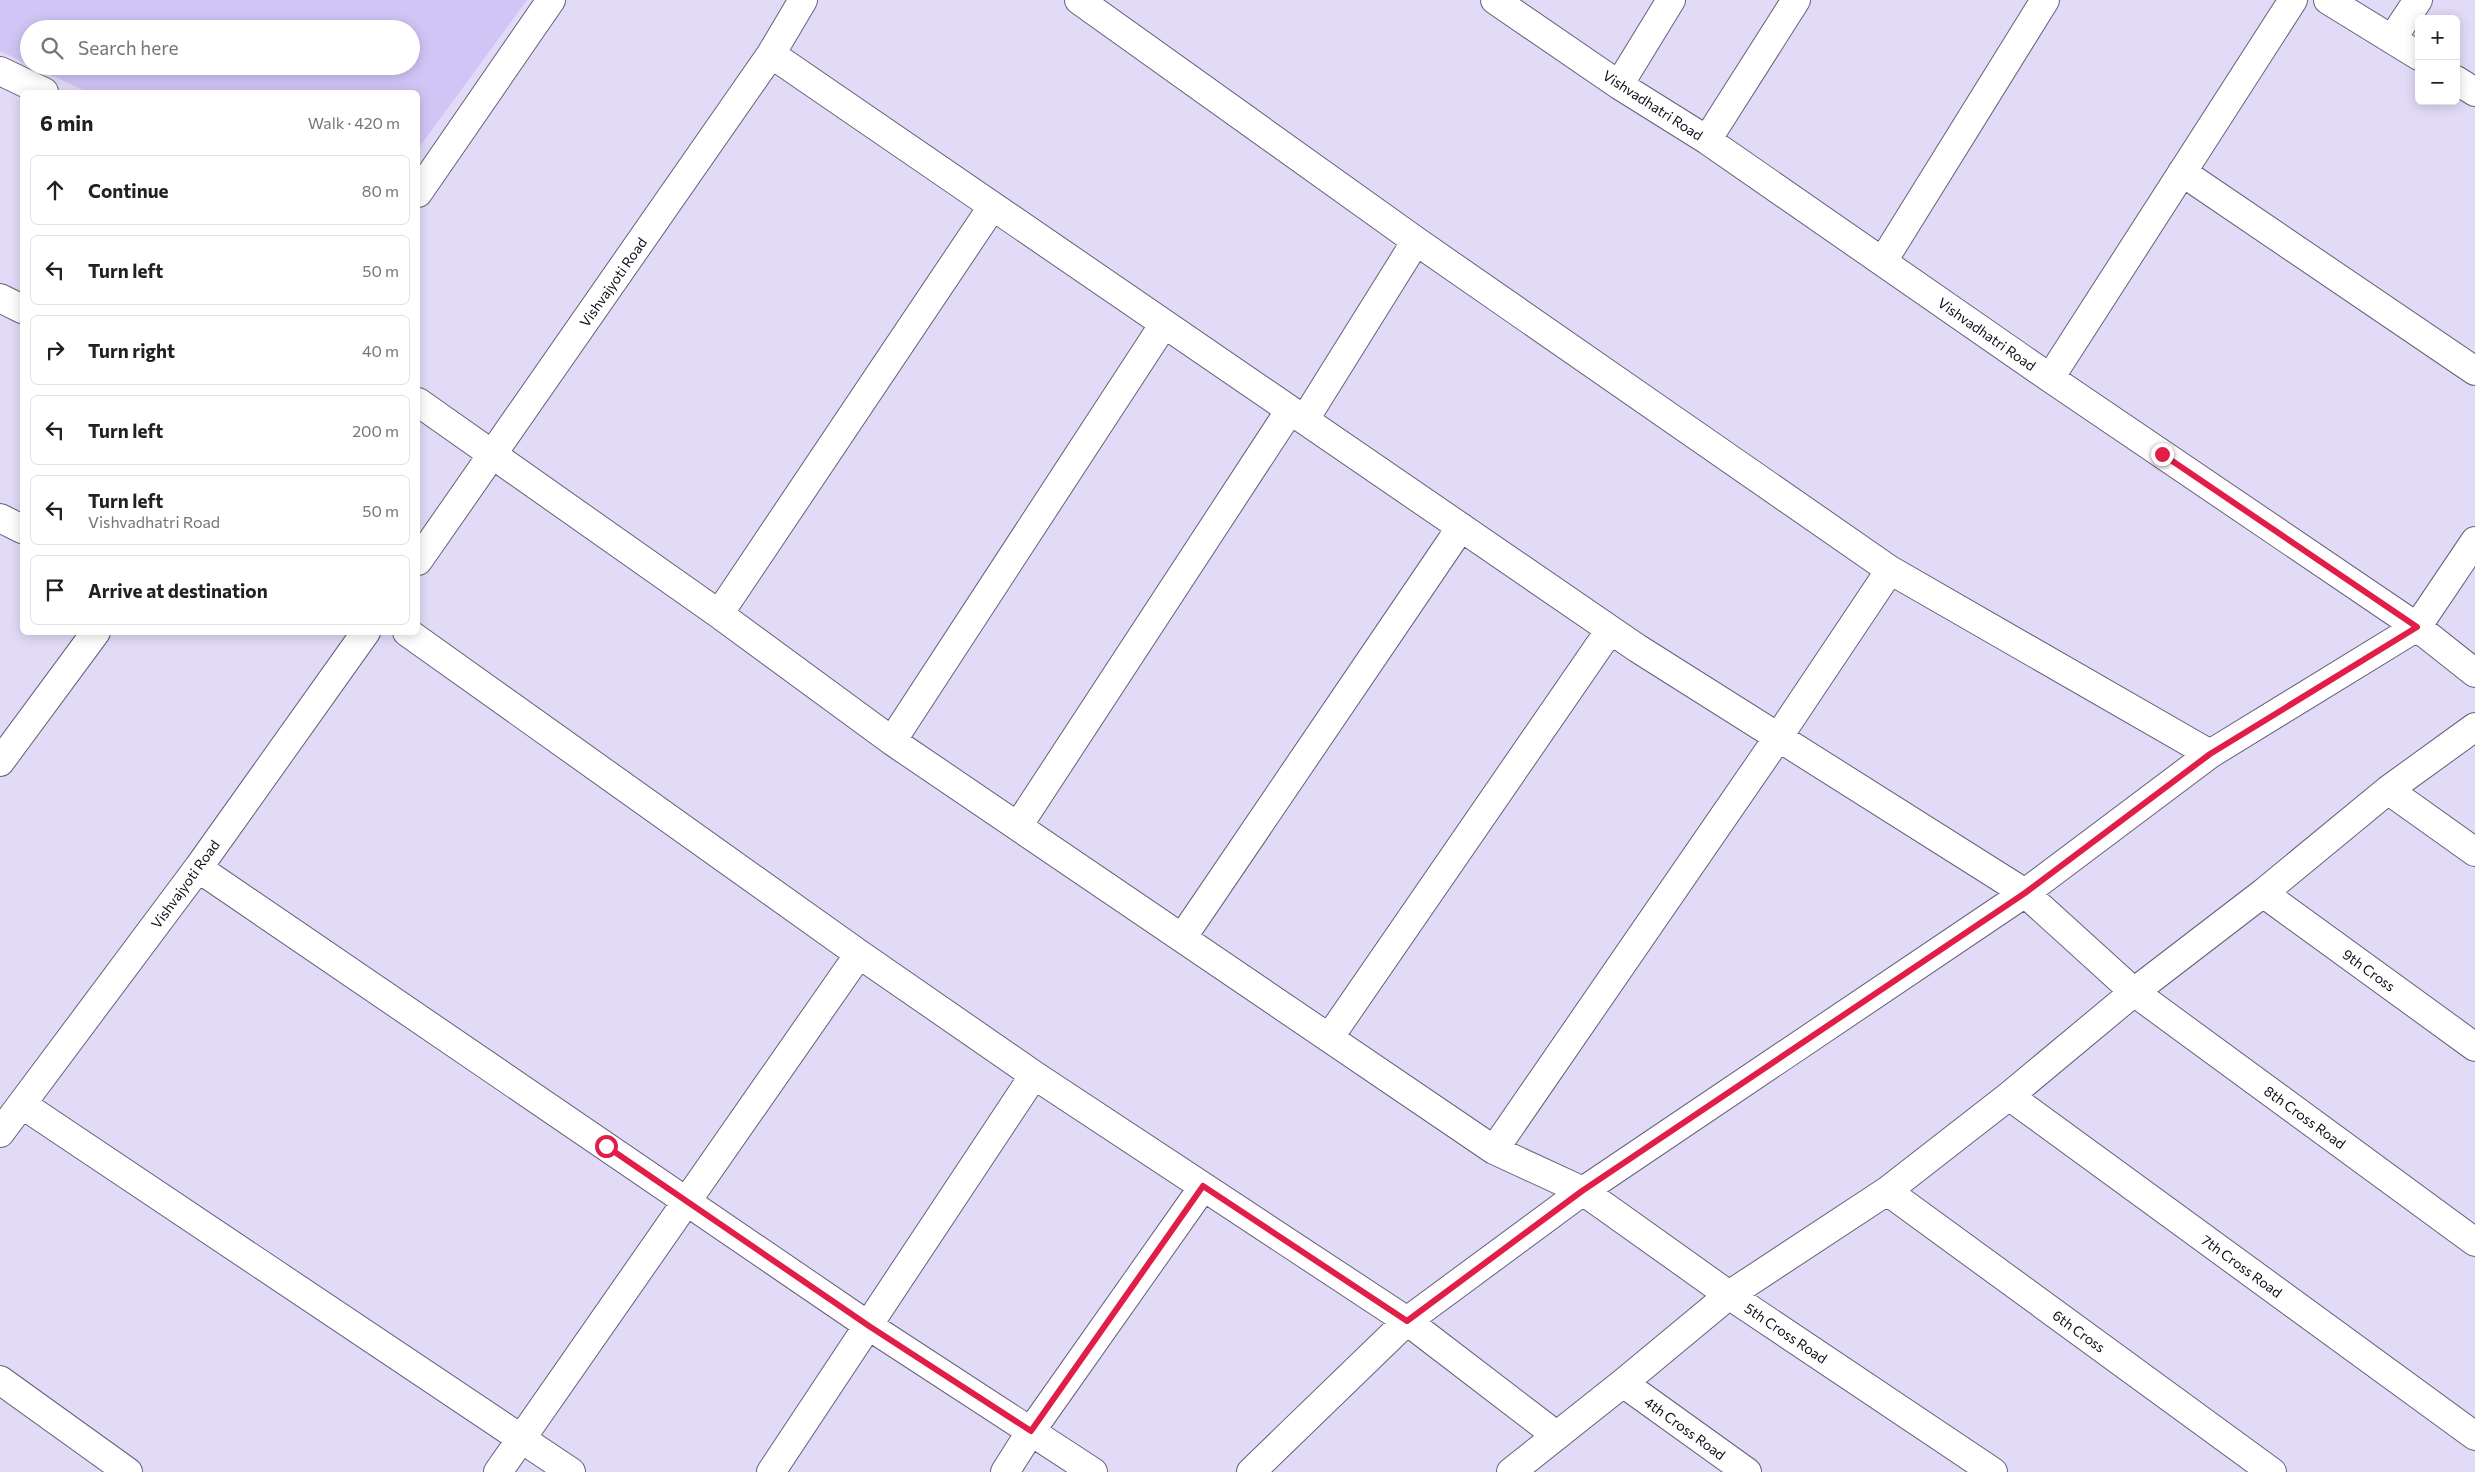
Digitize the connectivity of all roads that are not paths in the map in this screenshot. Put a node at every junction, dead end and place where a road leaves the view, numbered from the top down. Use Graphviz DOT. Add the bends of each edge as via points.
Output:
graph roads {
  1 [pos="551,0"];
  2 [pos="803,0"];
  3 [pos="1079,0"];
  4 [pos="1495,0"];
  5 [pos="1672,0"];
  6 [pos="1796,0"];
  7 [pos="2045,0"];
  8 [pos="2293,0"];
  9 [pos="2328,0"];
  10 [pos="2418,0"];
  11 [pos="2392,40"];
  12 [pos="771,54"];
  13 [pos="2415,54"];
  14 [pos="0,71"];
  15 [pos="2460,83"];
  16 [pos="1619,85"];
  17 [pos="40,90"];
  18 [pos="2475,92"];
  19 [pos="1707,140"];
  20 [pos="2182,172"];
  21 [pos="420,190"];
  22 [pos="992,207"];
  23 [pos="1416,241"];
  24 [pos="1883,261"];
  25 [pos="0,298"];
  26 [pos="20,308"];
  27 [pos="1164,324"];
  28 [pos="2475,371"];
  29 [pos="2050,378"];
  30 [pos="420,403"];
  31 [pos="1298,415"];
  32 [pos="493,454"];
  33 [pos="0,518"];
  34 [pos="1461,527"];
  35 [pos="20,528"];
  36 [pos="2475,541"];
  37 [pos="420,558"];
  38 [pos="1890,570"];
  39 [pos="719,614"];
  40 [pos="2417,627"];
  41 [pos="1610,630"];
  42 [pos="94,635"];
  43 [pos="364,635"];
  44 [pos="411,635"];
  45 [pos="2475,674"];
  46 [pos="2475,727"];
  47 [pos="1778,739"];
  48 [pos="892,741"];
  49 [pos="2210,754"];
  50 [pos="2,755"];
  51 [pos="2388,790"];
  52 [pos="1018,826"];
  53 [pos="2475,852"];
  54 [pos="198,868"];
  55 [pos="2025,893"];
  56 [pos="2263,893"];
  57 [pos="1182,938"];
  58 [pos="859,954"];
  59 [pos="2134,992"];
  60 [pos="1329,1038"];
  61 [pos="2475,1046"];
  62 [pos="1034,1075"];
  63 [pos="2009,1096"];
  64 [pos="23,1104"];
  65 [pos="0,1133"];
  66 [pos="1494,1150"];
  67 [pos="1203,1186"];
  68 [pos="1887,1190"];
  69 [pos="1582,1191"];
  70 [pos="688,1202"];
  71 [pos="2475,1242"];
  72 [pos="1729,1295"];
  73 [pos="1407,1321"];
  74 [pos="869,1326"];
  75 [pos="0,1380"];
  76 [pos="1623,1383"];
  77 [pos="1031,1431"];
  78 [pos="1556,1435"];
  79 [pos="2475,1436"];
  80 [pos="522,1439"];
  81 [pos="128,1472"];
  82 [pos="498,1472"];
  83 [pos="570,1472"];
  84 [pos="771,1472"];
  85 [pos="1006,1472"];
  86 [pos="1093,1472"];
  87 [pos="1251,1472"];
  88 [pos="1511,1472"];
  89 [pos="1747,1472"];
  90 [pos="1992,1472"];
  91 [pos="2272,1472"];
  1 -- 21 [label="street"];
  2 -- 12 [label="street, Vishvajyoti Road"];
  3 -- 23 [label="street"];
  4 -- 16 [label="street, Vishvadhatri Road"];
  5 -- 16 [label="street"];
  6 -- 19 [label="street"];
  7 -- 24 [label="street"];
  8 -- 20 [label="street"];
  9 -- 11 [label="street"];
  10 -- 11 [label="street"];
  11 -- 13 [label="street"];
  12 -- 22 [label="street, 8th Cross Road"];
  12 -- 32 [label="street, Vishvajyoti Road"];
  14 -- 17 [label="street"];
  15 -- 18 [label="street"];
  16 -- 19 [label="street, Vishvadhatri Road"];
  19 -- 24 [label="street, Vishvadhatri Road"];
  20 -- 28 [label="street"];
  20 -- 29 [label="street"];
  22 -- 27 [label="street, 8th Cross Road"];
  22 -- 39 [label="street"];
  23 -- 31 [label="street"];
  23 -- 38 [label="street"];
  24 -- 29 [label="street, Vishvadhatri Road"];
  25 -- 26 [label="street"];
  27 -- 31 [label="street, 8th Cross Road"];
  27 -- 48 [label="street"];
  29 -- 40 [label="street, Vishvadhatri Road"];
  30 -- 32 [label="street, 5th Cross Road"];
  31 -- 34 [label="street, 8th Cross Road"];
  31 -- 52 [label="street"];
  32 -- 37 [label="street, Vishvajyoti Road"];
  32 -- 39 [label="street, 5th Cross Road"];
  33 -- 35 [label="street"];
  34 -- 41 [label="street, 8th Cross Road"];
  34 -- 57 [label="street"];
  36 -- 40 [label="street"];
  38 -- 47 [label="street"];
  38 -- 49 [label="street"];
  39 -- 48 [label="street, 5th Cross Road"];
  40 -- 45 [label="street, Vishvadhatri Road"];
  40 -- 49 [label="street"];
  41 -- 47 [label="street, 8th Cross Road"];
  41 -- 60 [label="street"];
  42 -- 50 [label="street"];
  43 -- 54 [label="street, Vishvajyoti Road"];
  44 -- 58 [label="street"];
  46 -- 51 [label="street"];
  47 -- 55 [label="street, 8th Cross Road"];
  47 -- 66 [label="street"];
  48 -- 52 [label="street, 5th Cross Road"];
  49 -- 55 [label="street"];
  51 -- 53 [label="street"];
  51 -- 56 [label="street"];
  52 -- 57 [label="street, 5th Cross Road"];
  54 -- 64 [label="street, Vishvajyoti Road"];
  54 -- 70 [label="street"];
  55 -- 59 [label="street, 8th Cross Road"];
  55 -- 69 [label="street"];
  56 -- 59 [label="street"];
  56 -- 61 [label="street, 9th Cross"];
  57 -- 60 [label="street, 5th Cross Road"];
  58 -- 62 [label="street"];
  58 -- 70 [label="street"];
  59 -- 63 [label="street"];
  59 -- 71 [label="street, 8th Cross Road"];
  60 -- 66 [label="street, 5th Cross Road"];
  62 -- 67 [label="street"];
  62 -- 74 [label="street"];
  63 -- 68 [label="street"];
  63 -- 79 [label="street, 7th Cross Road"];
  64 -- 65 [label="street, Vishvajyoti Road"];
  64 -- 80 [label="street"];
  66 -- 69 [label="street, 5th Cross Road"];
  67 -- 73 [label="street"];
  67 -- 77 [label="street"];
  68 -- 72 [label="street"];
  68 -- 91 [label="street, 6th Cross"];
  69 -- 72 [label="street, 5th Cross Road"];
  69 -- 73 [label="street"];
  70 -- 74 [label="street"];
  70 -- 80 [label="street"];
  72 -- 76 [label="street"];
  72 -- 90 [label="street, 5th Cross Road"];
  73 -- 78 [label="street"];
  73 -- 87 [label="street"];
  74 -- 77 [label="street"];
  74 -- 84 [label="street"];
  75 -- 81 [label="street"];
  76 -- 78 [label="street"];
  76 -- 89 [label="street, 4th Cross Road"];
  77 -- 85 [label="street"];
  77 -- 86 [label="street"];
  78 -- 88 [label="street"];
  80 -- 82 [label="street"];
  80 -- 83 [label="street"];
}
